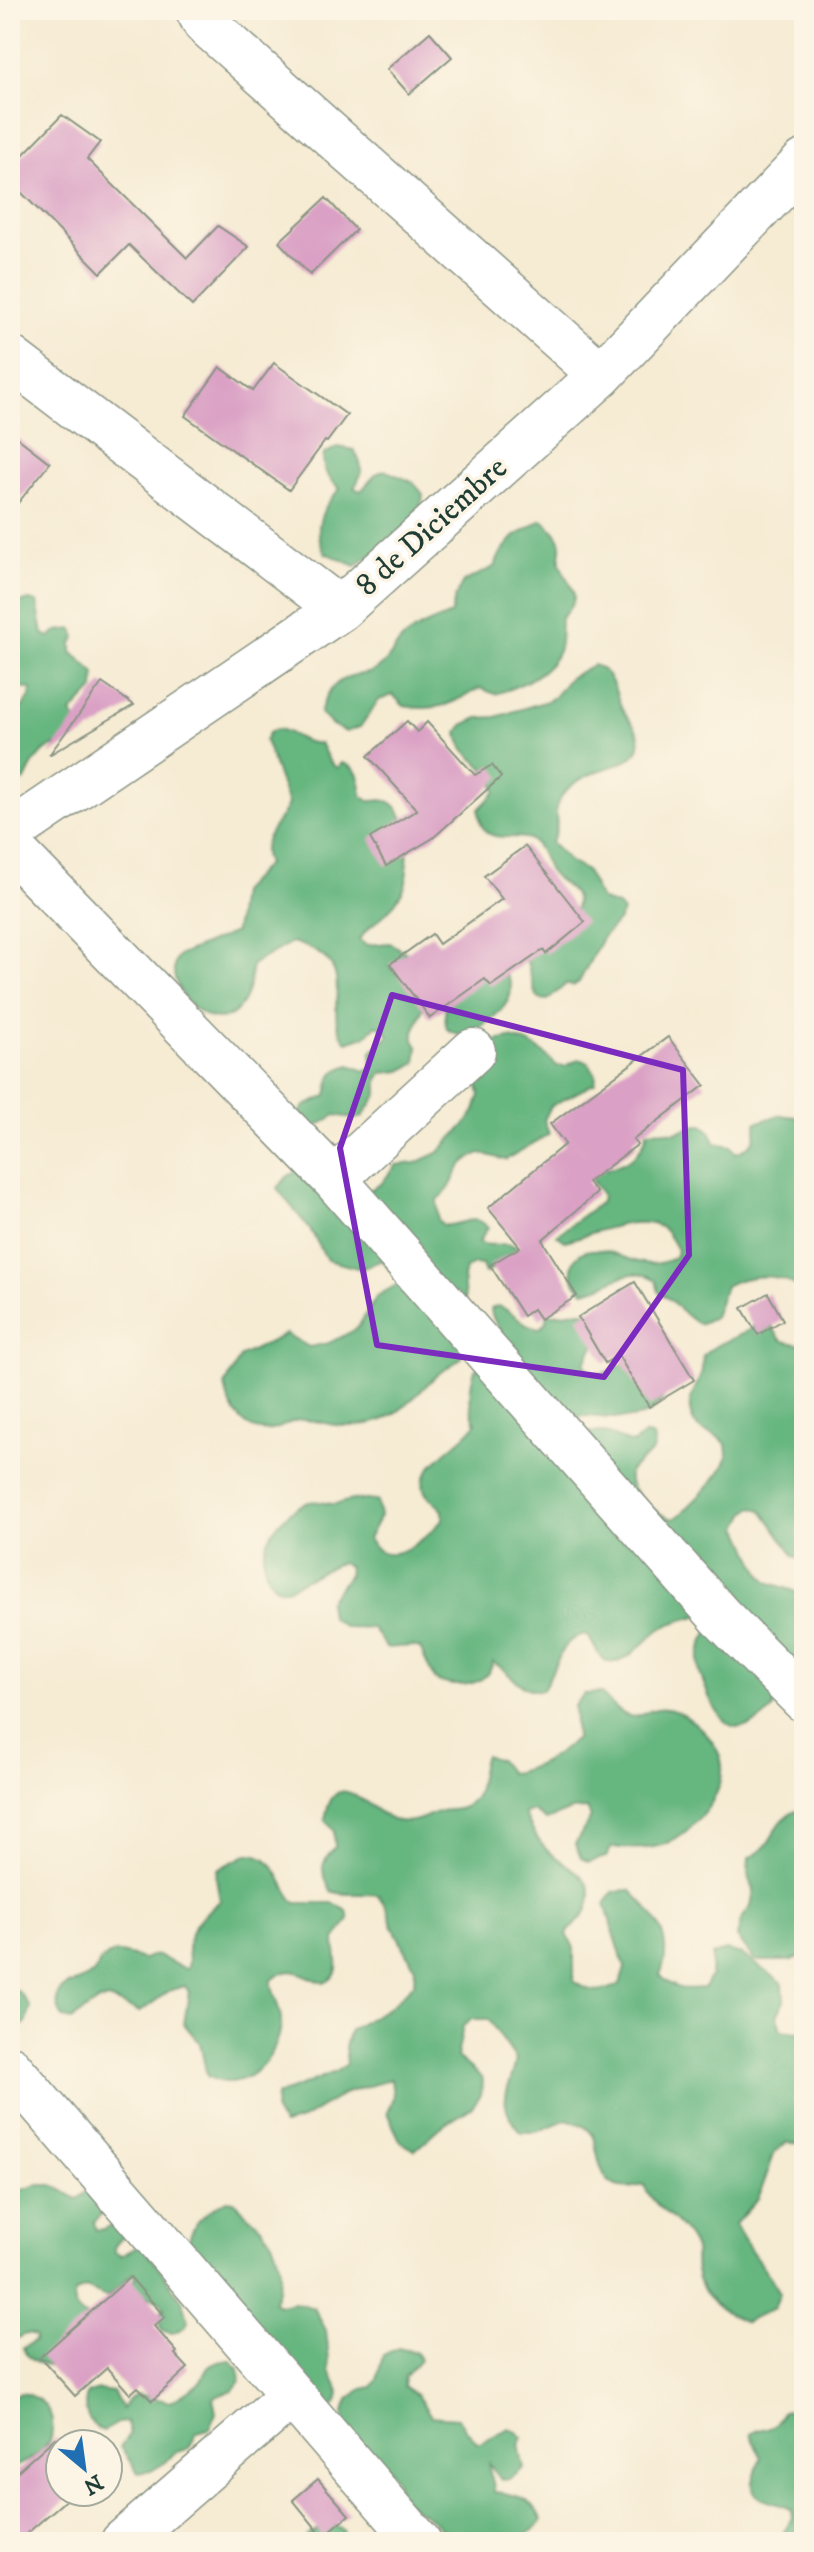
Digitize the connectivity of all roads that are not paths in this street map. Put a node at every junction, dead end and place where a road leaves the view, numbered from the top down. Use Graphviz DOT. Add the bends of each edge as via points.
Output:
graph roads {
  1 [pos="198,10"];
  2 [pos="804,162"];
  3 [pos="10,358"];
  4 [pos="601,375"];
  5 [pos="340,609"];
  6 [pos="10,833"];
  7 [pos="10,847"];
  8 [pos="473,1051"];
  9 [pos="334,1179"];
  10 [pos="804,1700"];
  11 [pos="10,2068"];
  12 [pos="291,2396"];
  13 [pos="123,2542"];
  14 [pos="419,2542"];
  1 -- 4 [label="street" via="205,23"];
  2 -- 4 [label="street, 8 de Diciembre"];
  3 -- 5 [label="street"];
  4 -- 5 [label="street, 8 de Diciembre"];
  5 -- 6 [label="street, 8 de Diciembre"];
  7 -- 9 [label="street"];
  8 -- 9 [label="street"];
  9 -- 10 [label="street" via="720,1616"];
  11 -- 12 [label="street"];
  12 -- 13 [label="street"];
  12 -- 14 [label="street"];
}
